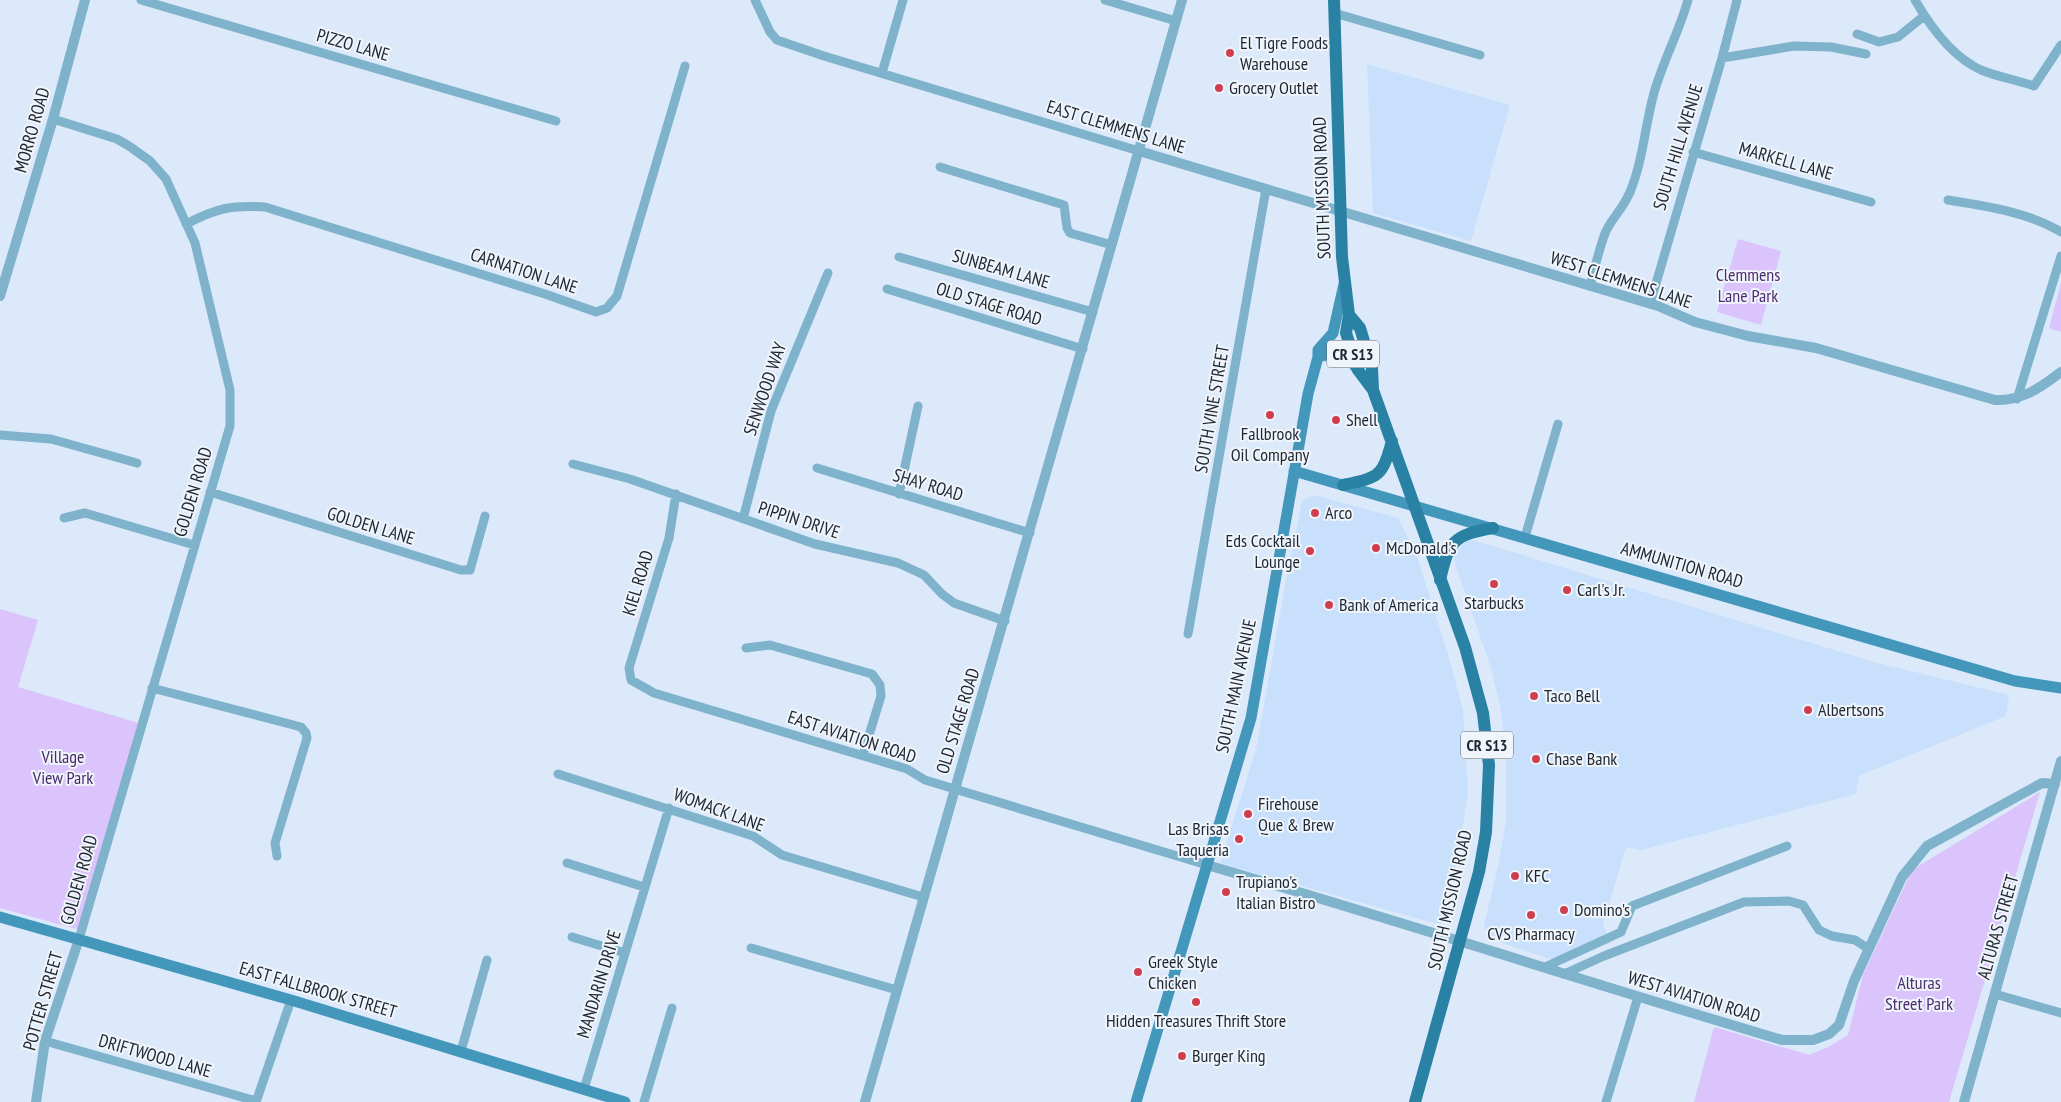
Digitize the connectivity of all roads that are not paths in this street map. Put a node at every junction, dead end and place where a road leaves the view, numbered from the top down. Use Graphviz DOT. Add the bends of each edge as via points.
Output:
graph roads {
  1 [pos="88,0"];
  2 [pos="141,0"];
  3 [pos="755,0"];
  4 [pos="903,0"];
  5 [pos="1105,0"];
  6 [pos="1182,0"];
  7 [pos="1688,0"];
  8 [pos="1737,0"];
  9 [pos="1915,0"];
  10 [pos="1334,6"];
  11 [pos="1924,16"];
  12 [pos="1176,21"];
  13 [pos="1857,34"];
  14 [pos="2061,45"];
  15 [pos="1866,54"];
  16 [pos="1480,55"];
  17 [pos="1722,58"];
  18 [pos="685,66"];
  19 [pos="882,73"];
  20 [pos="53,119"];
  21 [pos="556,121"];
  22 [pos="1139,151"];
  23 [pos="1693,152"];
  24 [pos="940,167"];
  25 [pos="1266,189"];
  26 [pos="1948,200"];
  27 [pos="1871,202"];
  28 [pos="1340,210"];
  29 [pos="186,224"];
  30 [pos="2061,232"];
  31 [pos="1112,245"];
  32 [pos="2061,256"];
  33 [pos="899,257"];
  34 [pos="828,273"];
  35 [pos="1344,284"];
  36 [pos="1590,286"];
  37 [pos="887,289"];
  38 [pos="0,296"];
  39 [pos="1650,304"];
  40 [pos="1093,312"];
  41 [pos="1349,315"];
  42 [pos="1083,349"];
  43 [pos="1318,357"];
  44 [pos="1358,370"];
  45 [pos="2061,372"];
  46 [pos="1372,390"];
  47 [pos="2017,399"];
  48 [pos="918,406"];
  49 [pos="1558,424"];
  50 [pos="0,435"];
  51 [pos="1392,441"];
  52 [pos="137,463"];
  53 [pos="573,464"];
  54 [pos="816,468"];
  55 [pos="1294,470"];
  56 [pos="1343,485"];
  57 [pos="210,492"];
  58 [pos="676,494"];
  59 [pos="899,494"];
  60 [pos="1413,505"];
  61 [pos="485,516"];
  62 [pos="64,518"];
  63 [pos="743,519"];
  64 [pos="1492,528"];
  65 [pos="1030,533"];
  66 [pos="1525,537"];
  67 [pos="194,545"];
  68 [pos="1440,580"];
  69 [pos="1005,621"];
  70 [pos="1188,634"];
  71 [pos="746,648"];
  72 [pos="631,680"];
  73 [pos="152,688"];
  74 [pos="2061,688"];
  75 [pos="863,755"];
  76 [pos="2061,761"];
  77 [pos="558,774"];
  78 [pos="2055,784"];
  79 [pos="954,789"];
  80 [pos="669,808"];
  81 [pos="1787,846"];
  82 [pos="277,856"];
  83 [pos="567,863"];
  84 [pos="1207,865"];
  85 [pos="644,888"];
  86 [pos="923,897"];
  87 [pos="0,917"];
  88 [pos="572,937"];
  89 [pos="79,939"];
  90 [pos="1461,940"];
  91 [pos="751,948"];
  92 [pos="1869,949"];
  93 [pos="625,953"];
  94 [pos="487,960"];
  95 [pos="1545,967"];
  96 [pos="1564,974"];
  97 [pos="897,990"];
  98 [pos="1996,994"];
  99 [pos="1638,997"];
  100 [pos="291,1000"];
  101 [pos="672,1008"];
  102 [pos="2061,1013"];
  103 [pos="45,1041"];
  104 [pos="461,1051"];
  105 [pos="588,1094"];
  106 [pos="36,1102"];
  107 [pos="256,1102"];
  108 [pos="625,1102"];
  109 [pos="644,1102"];
  110 [pos="865,1102"];
  111 [pos="1136,1102"];
  112 [pos="1415,1102"];
  113 [pos="1606,1102"];
  114 [pos="1964,1102"];
  1 -- 20 [label="street, MORRO ROAD"];
  2 -- 21 [label="street, PIZZO LANE"];
  3 -- 19 [label="street, EAST CLEMMENS LANE" via="777,40"];
  4 -- 19 [label="street"];
  5 -- 12 [label="street"];
  6 -- 12 [label="street, OLD STAGE ROAD"];
  7 -- 36 [label="street" via="1654,94 1631,192 1606,231"];
  8 -- 17 [label="street, SOUTH HILL AVENUE"];
  9 -- 11 [label="street"];
  10 -- 16 [label="street"];
  10 -- 28 [label="main road, SOUTH MISSION ROAD / CR S13"];
  11 -- 13 [label="street" via="1898,37 1879,42"];
  11 -- 14 [label="street" via="1959,55 1980,69 2034,86"];
  12 -- 22 [label="street, OLD STAGE ROAD"];
  15 -- 17 [label="street" via="1831,47 1794,46"];
  17 -- 23 [label="street, SOUTH HILL AVENUE"];
  18 -- 29 [label="street, CARNATION LANE" via="617,296 607,308 596,312 265,207 236,206 210,212"];
  19 -- 22 [label="street, EAST CLEMMENS LANE"];
  20 -- 29 [label="street, GOLDEN ROAD" via="117,139 150,161 166,179"];
  20 -- 38 [label="street, MORRO ROAD"];
  22 -- 25 [label="street, EAST CLEMMENS LANE"];
  22 -- 31 [label="street, OLD STAGE ROAD"];
  23 -- 27 [label="street, MARKELL LANE"];
  23 -- 39 [label="street, SOUTH HILL AVENUE"];
  24 -- 31 [label="street" via="1064,205 1070,233"];
  25 -- 28 [label="street, EAST CLEMMENS LANE"];
  25 -- 70 [label="street, SOUTH VINE STREET"];
  26 -- 30 [label="street" via="1998,208 2050,225"];
  28 -- 35 [label="main road, SOUTH MISSION ROAD / CR S13"];
  28 -- 36 [label="street, WEST CLEMMENS LANE"];
  29 -- 57 [label="street, GOLDEN ROAD" via="195,243 230,390 230,426"];
  31 -- 40 [label="street, OLD STAGE ROAD"];
  32 -- 47 [label="street"];
  33 -- 40 [label="street, SUNBEAM LANE"];
  34 -- 63 [label="street, SENWOOD WAY" via="771,411"];
  35 -- 41 [label="main road, SOUTH MISSION ROAD / CR S13"];
  35 -- 43 [label="main road, SOUTH MAIN AVENUE" via="1333,333 1318,350"];
  36 -- 39 [label="street, WEST CLEMMENS LANE"];
  37 -- 42 [label="street, OLD STAGE ROAD"];
  39 -- 47 [label="street, WEST CLEMMENS LANE" via="1695,322 1748,336 1816,348 1995,400"];
  40 -- 42 [label="street, OLD STAGE ROAD"];
  41 -- 44 [label="main road, SOUTH MISSION ROAD / CR S13" via="1346,333"];
  41 -- 46 [label="main road, SOUTH MISSION ROAD / CR S13" via="1360,328 1372,368"];
  42 -- 65 [label="street, OLD STAGE ROAD"];
  43 -- 44 [label="main road" via="1334,352 1342,354"];
  43 -- 55 [label="main road, SOUTH MAIN AVENUE"];
  44 -- 46 [label="main road, SOUTH MISSION ROAD / CR S13"];
  45 -- 47 [label="street, WEST CLEMMENS LANE"];
  46 -- 51 [label="main road, SOUTH MISSION ROAD / CR S13"];
  48 -- 59 [label="street"];
  49 -- 66 [label="street"];
  50 -- 52 [label="street" via="51,439"];
  51 -- 56 [label="main road" via="1380,473"];
  51 -- 60 [label="main road, SOUTH MISSION ROAD / CR S13"];
  53 -- 58 [label="street, PIPPIN DRIVE"];
  54 -- 59 [label="street, SHAY ROAD"];
  55 -- 56 [label="main road, AMMUNITION ROAD"];
  55 -- 84 [label="main road, SOUTH MAIN AVENUE" via="1250,718"];
  56 -- 60 [label="main road, AMMUNITION ROAD"];
  57 -- 61 [label="street, GOLDEN LANE" via="461,570 470,570"];
  57 -- 67 [label="street, GOLDEN ROAD"];
  58 -- 63 [label="street, PIPPIN DRIVE"];
  58 -- 72 [label="street, KIEL ROAD" via="669,538 629,668"];
  59 -- 65 [label="street, SHAY ROAD"];
  60 -- 64 [label="main road, AMMUNITION ROAD"];
  60 -- 68 [label="main road, SOUTH MISSION ROAD / CR S13"];
  62 -- 67 [label="street" via="85,513"];
  63 -- 69 [label="street, PIPPIN DRIVE" via="815,544 898,563 924,575 954,603"];
  64 -- 66 [label="main road, AMMUNITION ROAD"];
  64 -- 68 [label="main road" via="1454,541 1444,560"];
  65 -- 69 [label="street, OLD STAGE ROAD"];
  66 -- 74 [label="main road, AMMUNITION ROAD" via="2015,681"];
  67 -- 73 [label="street, GOLDEN ROAD"];
  68 -- 90 [label="main road, SOUTH MISSION ROAD / CR S13" via="1475,682 1490,765 1482,858"];
  69 -- 79 [label="street, OLD STAGE ROAD"];
  71 -- 75 [label="street" via="770,645 872,674 880,684 881,696"];
  72 -- 75 [label="street, EAST AVIATION ROAD" via="654,693"];
  73 -- 82 [label="street" via="304,730 307,738 275,843"];
  73 -- 89 [label="street, GOLDEN ROAD"];
  75 -- 79 [label="street, EAST AVIATION ROAD"];
  76 -- 78 [label="street, ALTURAS STREET"];
  77 -- 80 [label="street, WOMACK LANE"];
  78 -- 92 [label="street, WEST AVIATION ROAD" via="2042,783 1927,846 1902,877"];
  78 -- 98 [label="street, ALTURAS STREET"];
  79 -- 84 [label="street, EAST AVIATION ROAD"];
  79 -- 86 [label="street, OLD STAGE ROAD"];
  80 -- 85 [label="street, MANDARIN DRIVE"];
  80 -- 86 [label="street, WOMACK LANE" via="753,836 782,855"];
  81 -- 95 [label="street" via="1632,906 1621,932"];
  83 -- 85 [label="street"];
  84 -- 90 [label="street, WEST AVIATION ROAD"];
  84 -- 111 [label="main road, SOUTH MAIN AVENUE"];
  85 -- 93 [label="street, MANDARIN DRIVE"];
  86 -- 97 [label="street, OLD STAGE ROAD"];
  87 -- 89 [label="main road, EAST FALLBROOK STREET"];
  88 -- 93 [label="street"];
  89 -- 100 [label="main road, EAST FALLBROOK STREET"];
  89 -- 103 [label="street, POTTER STREET"];
  90 -- 95 [label="street, WEST AVIATION ROAD"];
  90 -- 112 [label="main road, SOUTH MISSION ROAD / CR S13"];
  91 -- 97 [label="street"];
  92 -- 96 [label="street" via="1856,940 1819,930 1803,905 1789,901 1744,902"];
  92 -- 99 [label="street, WEST AVIATION ROAD" via="1839,1025 1829,1034 1813,1040 1782,1040"];
  93 -- 105 [label="street, MANDARIN DRIVE"];
  94 -- 104 [label="street"];
  95 -- 96 [label="street, WEST AVIATION ROAD"];
  96 -- 99 [label="street, WEST AVIATION ROAD"];
  97 -- 110 [label="street, OLD STAGE ROAD"];
  98 -- 102 [label="street"];
  98 -- 114 [label="street, ALTURAS STREET"];
  99 -- 113 [label="street"];
  100 -- 104 [label="main road, EAST FALLBROOK STREET"];
  100 -- 107 [label="street"];
  101 -- 109 [label="street"];
  103 -- 106 [label="street, POTTER STREET"];
  103 -- 107 [label="street, DRIFTWOOD LANE"];
  104 -- 105 [label="main road, EAST FALLBROOK STREET"];
  105 -- 108 [label="main road, EAST FALLBROOK STREET"];
}
